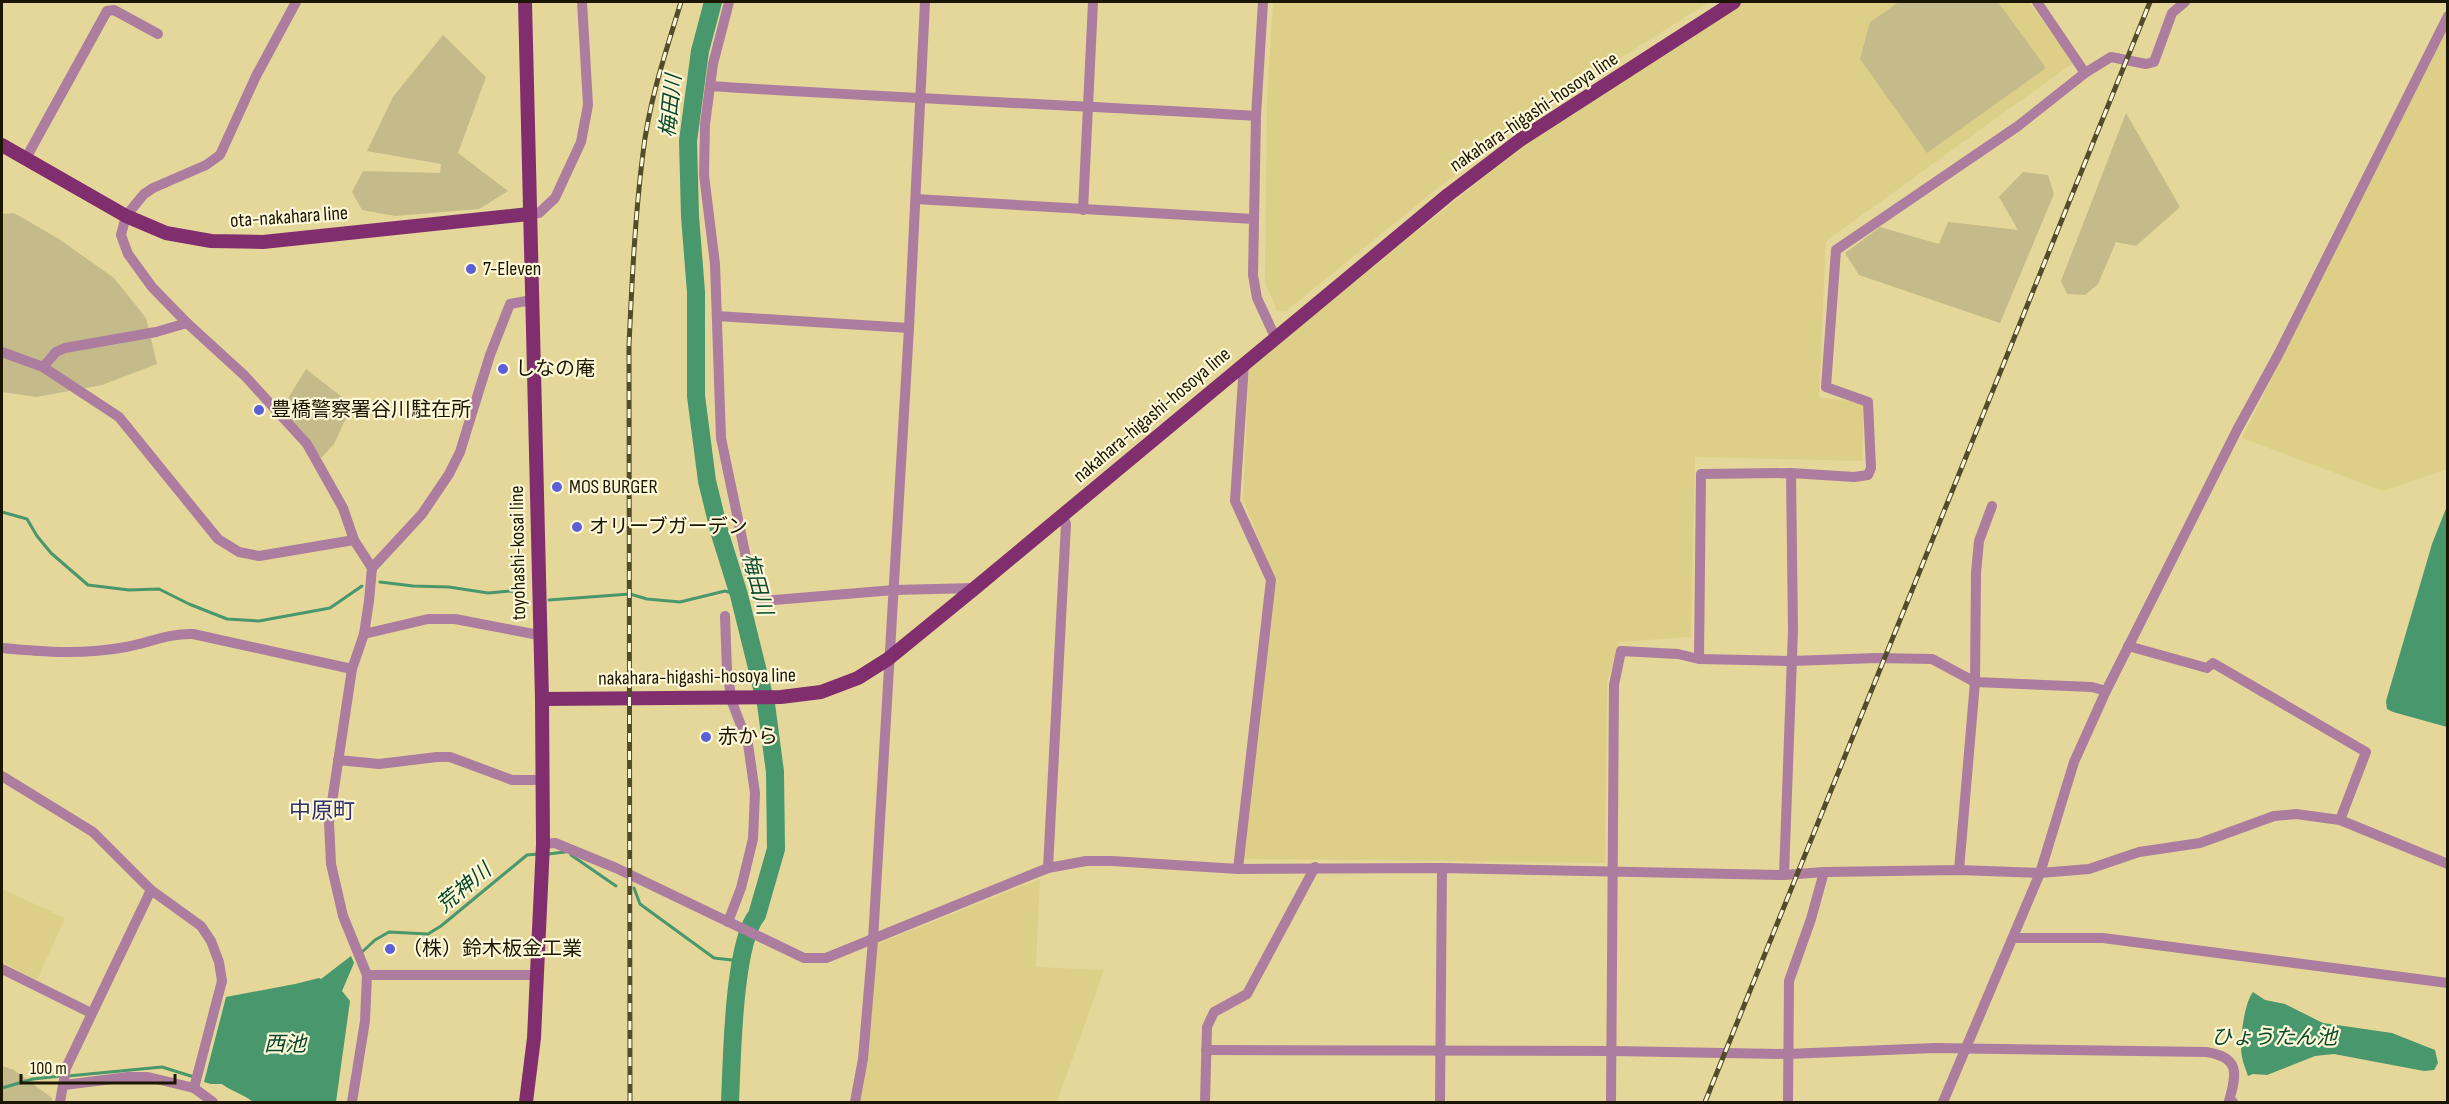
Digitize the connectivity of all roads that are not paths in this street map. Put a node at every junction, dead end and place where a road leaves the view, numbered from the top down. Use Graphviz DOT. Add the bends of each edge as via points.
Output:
graph roads {
  1 [pos="296,2"];
  2 [pos="525,2"];
  3 [pos="582,2"];
  4 [pos="729,2"];
  5 [pos="925,2"];
  6 [pos="1093,2"];
  7 [pos="1263,2"];
  8 [pos="1734,2"];
  9 [pos="2037,2"];
  10 [pos="2185,2"];
  11 [pos="2448,16"];
  12 [pos="158,34"];
  13 [pos="2085,73"];
  14 [pos="710,86"];
  15 [pos="921,100"];
  16 [pos="1087,106"];
  17 [pos="1256,116"];
  18 [pos="2,145"];
  19 [pos="26,158"];
  20 [pos="916,200"];
  21 [pos="1083,210"];
  22 [pos="529,214"];
  23 [pos="126,216"];
  24 [pos="1254,219"];
  25 [pos="532,300"];
  26 [pos="717,316"];
  27 [pos="187,323"];
  28 [pos="909,328"];
  29 [pos="1275,337"];
  30 [pos="2,352"];
  31 [pos="1244,364"];
  32 [pos="43,367"];
  33 [pos="1791,473"];
  34 [pos="1992,506"];
  35 [pos="1063,516"];
  36 [pos="354,540"];
  37 [pos="372,567"];
  38 [pos="975,588"];
  39 [pos="894,590"];
  40 [pos="725,616"];
  41 [pos="364,634"];
  42 [pos="539,635"];
  43 [pos="2128,646"];
  44 [pos="2,648"];
  45 [pos="888,659"];
  46 [pos="1699,659"];
  47 [pos="1791,661"];
  48 [pos="352,669"];
  49 [pos="1975,682"];
  50 [pos="2106,691"];
  51 [pos="734,697"];
  52 [pos="542,699"];
  53 [pos="338,760"];
  54 [pos="2,776"];
  55 [pos="542,780"];
  56 [pos="2340,820"];
  57 [pos="542,852"];
  58 [pos="2448,864"];
  59 [pos="1315,867"];
  60 [pos="1048,868"];
  61 [pos="1442,868"];
  62 [pos="1238,869"];
  63 [pos="1959,870"];
  64 [pos="1614,872"];
  65 [pos="1824,872"];
  66 [pos="2040,873"];
  67 [pos="1784,875"];
  68 [pos="151,890"];
  69 [pos="731,923"];
  70 [pos="2013,938"];
  71 [pos="873,940"];
  72 [pos="2,969"];
  73 [pos="367,975"];
  74 [pos="537,975"];
  75 [pos="2448,983"];
  76 [pos="91,1013"];
  77 [pos="1965,1049"];
  78 [pos="1206,1050"];
  79 [pos="1440,1051"];
  80 [pos="1613,1051"];
  81 [pos="1787,1054"];
  82 [pos="195,1082"];
  83 [pos="65,1083"];
  84 [pos="60,1102"];
  85 [pos="213,1102"];
  86 [pos="352,1102"];
  87 [pos="526,1102"];
  88 [pos="855,1102"];
  89 [pos="1204,1102"];
  90 [pos="1440,1102"];
  91 [pos="1611,1102"];
  92 [pos="1788,1102"];
  93 [pos="1943,1102"];
  94 [pos="2233,1102"];
  1 -- 23 [label="street" via="220,155 153,188"];
  2 -- 22 [label="main road, toyohashi-kosai line"];
  3 -- 22 [label="street" via="588,105 581,142 555,198 539,213"];
  4 -- 14 [label="street"];
  5 -- 15 [label="street"];
  6 -- 16 [label="street"];
  7 -- 17 [label="street"];
  8 -- 29 [label="main road, nakahara-higashi-hosoya line" via="1520,140"];
  9 -- 13 [label="street"];
  10 -- 13 [label="street" via="2172,13 2154,62 2111,57"];
  11 -- 43 [label="street"];
  12 -- 19 [label="street" via="114,10 107,11"];
  13 -- 33 [label="street" via="2018,126 1836,250 1826,387 1868,402 1871,468 1868,475 1854,477"];
  14 -- 15 [label="street"];
  14 -- 26 [label="street" via="704,175"];
  15 -- 16 [label="street"];
  15 -- 20 [label="street"];
  16 -- 17 [label="street"];
  16 -- 21 [label="street"];
  17 -- 24 [label="street"];
  18 -- 19 [label="main road, ota-nakahara line"];
  19 -- 23 [label="main road, ota-nakahara line"];
  20 -- 21 [label="street"];
  20 -- 28 [label="street"];
  21 -- 24 [label="street"];
  22 -- 23 [label="main road, ota-nakahara line" via="262,242 211,241 166,233"];
  22 -- 25 [label="main road, toyohashi-kosai line"];
  23 -- 27 [label="street" via="121,235 128,254 152,287"];
  24 -- 29 [label="street" via="1253,275 1257,298"];
  25 -- 37 [label="street" via="510,304 449,474 422,514"];
  25 -- 42 [label="main road, toyohashi-kosai line"];
  26 -- 28 [label="street"];
  26 -- 39 [label="street" via="721,438 749,572 762,601"];
  27 -- 32 [label="street" via="65,348"];
  27 -- 36 [label="street" via="245,376 307,444 343,508"];
  28 -- 39 [label="street"];
  29 -- 31 [label="main road, nakahara-higashi-hosoya line"];
  30 -- 32 [label="street"];
  31 -- 35 [label="main road, nakahara-higashi-hosoya line"];
  31 -- 62 [label="street" via="1235,501 1271,580"];
  32 -- 36 [label="street" via="119,417 219,539 239,552 259,556"];
  33 -- 46 [label="street" via="1701,474"];
  33 -- 47 [label="street"];
  34 -- 49 [label="street" via="1979,541"];
  35 -- 38 [label="main road, nakahara-higashi-hosoya line"];
  35 -- 60 [label="street" via="1066,524"];
  36 -- 37 [label="street"];
  37 -- 41 [label="street"];
  38 -- 39 [label="street"];
  38 -- 45 [label="main road, nakahara-higashi-hosoya line"];
  39 -- 45 [label="street"];
  40 -- 51 [label="street" via="728,671"];
  41 -- 42 [label="street" via="428,619 455,619"];
  41 -- 48 [label="street"];
  42 -- 52 [label="main road, toyohashi-kosai line"];
  43 -- 50 [label="street"];
  43 -- 56 [label="street" via="2207,668 2213,663 2366,752"];
  44 -- 48 [label="street" via="81,653 127,647 182,633"];
  45 -- 51 [label="main road, nakahara-higashi-hosoya line" via="858,678 821,692"];
  45 -- 71 [label="street"];
  46 -- 47 [label="street"];
  46 -- 64 [label="street" via="1621,651 1614,685"];
  47 -- 49 [label="street" via="1932,659"];
  47 -- 67 [label="street"];
  48 -- 53 [label="street"];
  49 -- 50 [label="street" via="2092,687"];
  49 -- 63 [label="street"];
  50 -- 66 [label="street" via="2074,762"];
  51 -- 52 [label="main road, nakahara-higashi-hosoya line"];
  51 -- 69 [label="street" via="748,744 755,794 753,839"];
  52 -- 55 [label="main road, toyohashi-kosai line"];
  53 -- 55 [label="street" via="379,764 450,757 512,780"];
  53 -- 73 [label="street" via="329,822 331,864 343,916"];
  54 -- 68 [label="street" via="93,832"];
  55 -- 57 [label="main road, toyohashi-kosai line"];
  56 -- 58 [label="street"];
  56 -- 66 [label="street" via="2296,814 2274,816 2200,843 2139,852 2090,869"];
  57 -- 69 [label="street" via="555,843"];
  57 -- 74 [label="main road, toyohashi-kosai line"];
  59 -- 61 [label="street"];
  59 -- 62 [label="street"];
  59 -- 78 [label="street" via="1247,994 1214,1012 1207,1027"];
  60 -- 62 [label="street" via="1095,861"];
  60 -- 71 [label="street"];
  61 -- 64 [label="street"];
  61 -- 79 [label="street"];
  63 -- 65 [label="street"];
  63 -- 66 [label="street"];
  64 -- 67 [label="street"];
  64 -- 80 [label="street"];
  65 -- 67 [label="street"];
  65 -- 81 [label="street" via="1789,981"];
  66 -- 70 [label="street"];
  68 -- 76 [label="street"];
  68 -- 82 [label="street" via="201,926 219,962 222,981"];
  69 -- 71 [label="street" via="804,958 826,958"];
  70 -- 75 [label="street" via="2103,938"];
  70 -- 77 [label="street"];
  71 -- 88 [label="street" via="863,1059"];
  72 -- 76 [label="street"];
  73 -- 74 [label="street"];
  73 -- 86 [label="street" via="365,1021"];
  74 -- 87 [label="main road, toyohashi-kosai line"];
  76 -- 83 [label="street" via="66,1069"];
  77 -- 81 [label="street"];
  77 -- 93 [label="street"];
  77 -- 94 [label="street" via="2122,1049 2223,1054 2233,1065 2236,1077 2229,1101"];
  78 -- 79 [label="street"];
  78 -- 89 [label="street"];
  79 -- 80 [label="street"];
  79 -- 90 [label="street"];
  80 -- 81 [label="street"];
  80 -- 91 [label="street"];
  81 -- 92 [label="street"];
  82 -- 83 [label="street" via="128,1077"];
  82 -- 85 [label="street"];
  83 -- 84 [label="street"];
}
